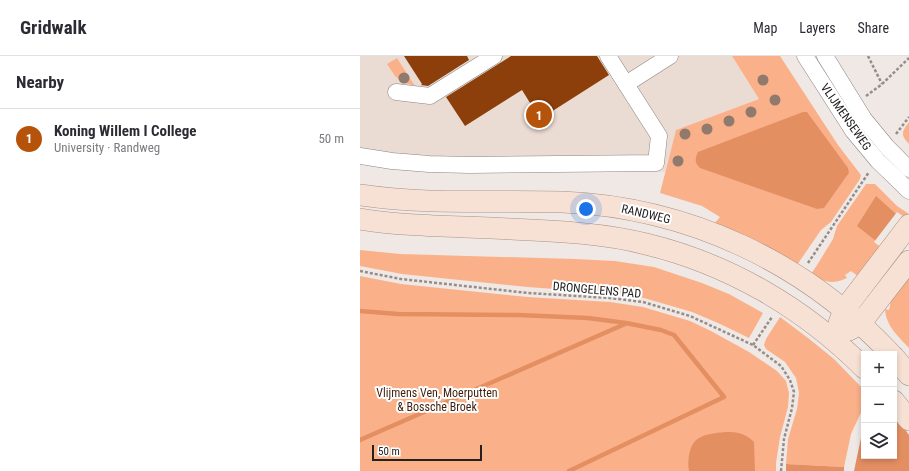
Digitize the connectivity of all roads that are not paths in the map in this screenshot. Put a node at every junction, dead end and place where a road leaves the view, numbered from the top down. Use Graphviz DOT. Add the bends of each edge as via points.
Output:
graph roads {
  1 [pos="494,56"];
  2 [pos="608,56"];
  3 [pos="670,56"];
  4 [pos="805,56"];
  5 [pos="825,56"];
  6 [pos="626,84"];
  7 [pos="396,92"];
  8 [pos="360,156"];
  9 [pos="909,169"];
  10 [pos="909,191"];
  11 [pos="360,195"];
  12 [pos="360,219"];
  13 [pos="909,224"];
  14 [pos="909,261"];
  15 [pos="844,310"];
  16 [pos="860,324"];
  17 [pos="833,339"];
  18 [pos="888,351"];
  19 [pos="897,361"];
  20 [pos="861,365"];
  21 [pos="909,375"];
  22 [pos="897,405"];
  23 [pos="909,420"];
  1 -- 7 [label="street" via="430,96"];
  2 -- 6 [label="street"];
  3 -- 6 [label="street"];
  4 -- 10 [label="street, VLIJMENSEWEG" via="854,132 878,161"];
  5 -- 9 [label="street, VLIJMENSEWEG" via="864,118"];
  6 -- 8 [label="street" via="659,136 656,163 470,165 392,162"];
  11 -- 15 [label="main road, RANDWEG" via="414,201 586,204 649,214 704,230 754,252 803,280"];
  12 -- 17 [label="main road" via="590,235 645,243 694,258 756,286"];
  13 -- 15 [label="main road"];
  14 -- 16 [label="main road"];
  15 -- 16 [label="main road, RANDWEG"];
  15 -- 17 [label="main road"];
  16 -- 17 [label="main road"];
  16 -- 18 [label="main road, RANDWEG"];
  17 -- 20 [label="main road"];
  19 -- 21 [label="main road, RANDWEG"];
  22 -- 23 [label="main road"];
}
